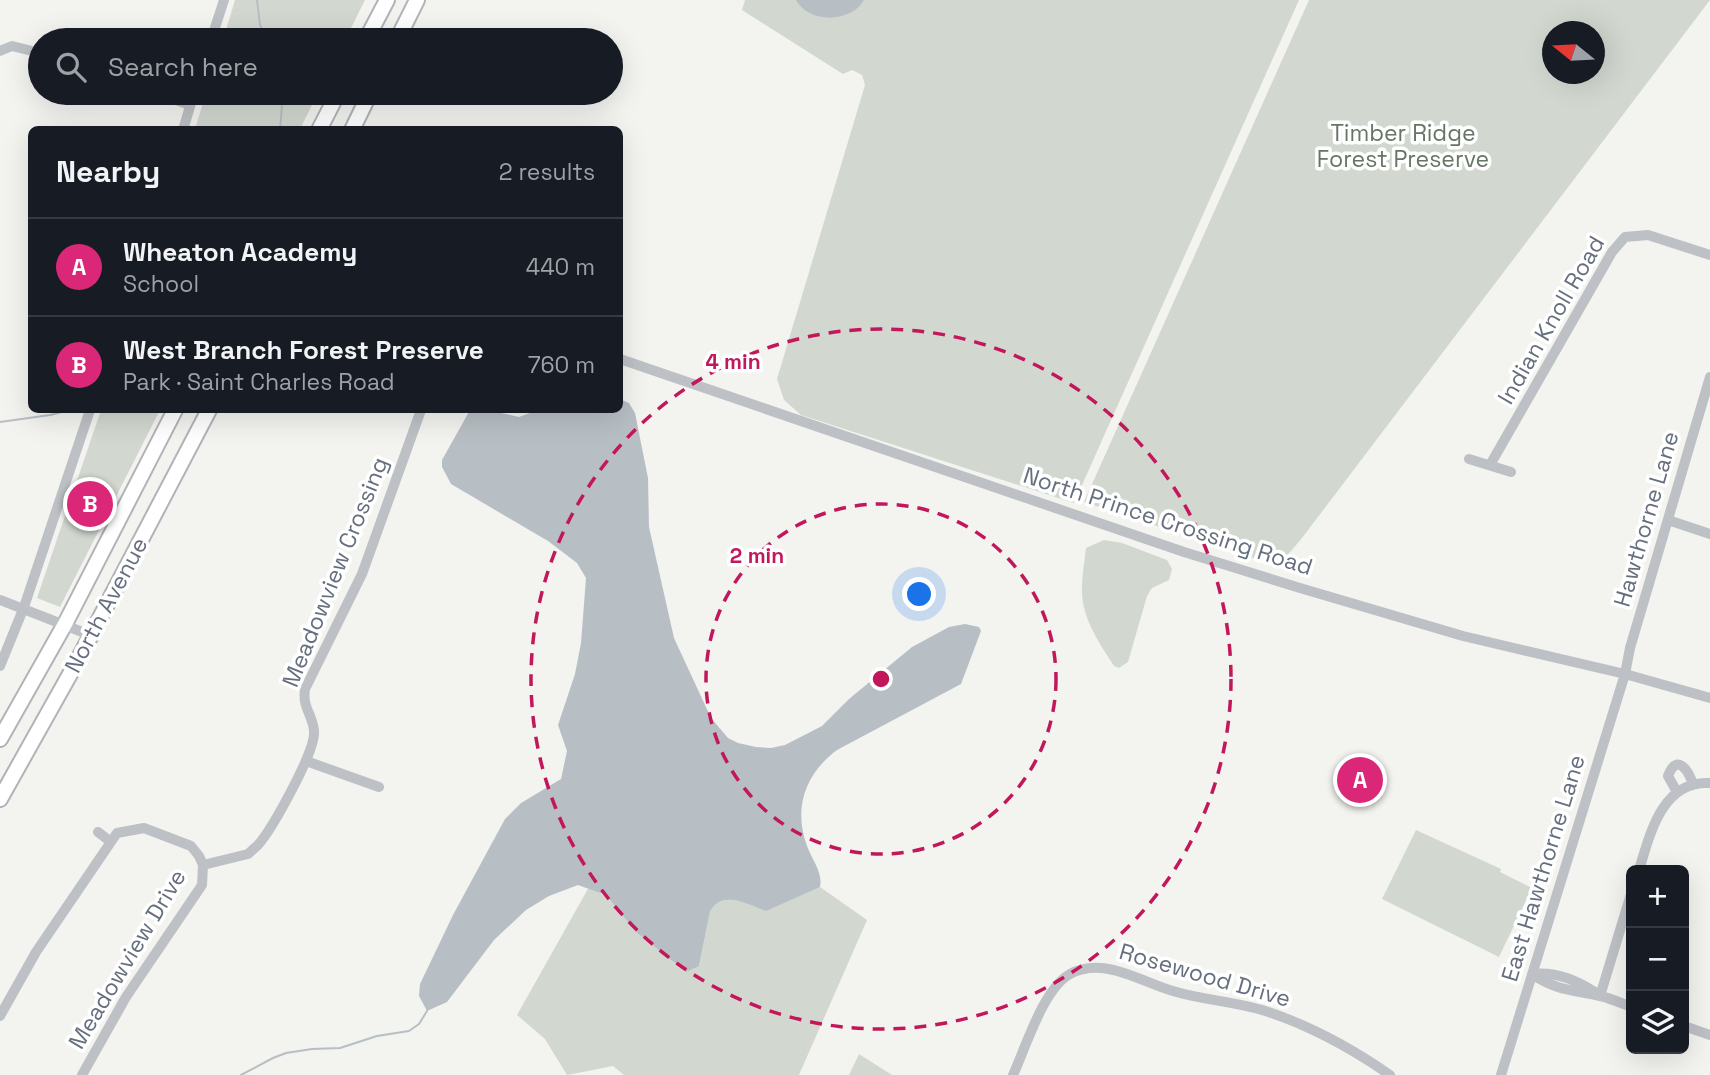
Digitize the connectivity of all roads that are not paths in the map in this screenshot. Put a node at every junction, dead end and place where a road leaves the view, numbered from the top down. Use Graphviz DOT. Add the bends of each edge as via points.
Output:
graph roads {
  1 [pos="224,0"];
  2 [pos="387,0"];
  3 [pos="417,0"];
  4 [pos="215,28"];
  5 [pos="372,28"];
  6 [pos="403,28"];
  7 [pos="28,50"];
  8 [pos="0,51"];
  9 [pos="190,105"];
  10 [pos="332,105"];
  11 [pos="364,105"];
  12 [pos="184,126"];
  13 [pos="321,126"];
  14 [pos="354,126"];
  15 [pos="1710,255"];
  16 [pos="623,360"];
  17 [pos="1710,377"];
  18 [pos="89,413"];
  19 [pos="173,413"];
  20 [pos="207,413"];
  21 [pos="420,413"];
  22 [pos="1469,459"];
  23 [pos="1490,466"];
  24 [pos="1511,472"];
  25 [pos="1668,520"];
  26 [pos="1710,534"];
  27 [pos="0,600"];
  28 [pos="24,607"];
  29 [pos="65,624"];
  30 [pos="90,635"];
  31 [pos="0,666"];
  32 [pos="1625,674"];
  33 [pos="1710,698"];
  34 [pos="0,739"];
  35 [pos="306,761"];
  36 [pos="1710,783"];
  37 [pos="379,787"];
  38 [pos="0,799"];
  39 [pos="98,832"];
  40 [pos="111,842"];
  41 [pos="203,865"];
  42 [pos="1640,865"];
  43 [pos="1626,910"];
  44 [pos="1532,974"];
  45 [pos="1600,996"];
  46 [pos="1626,1005"];
  47 [pos="0,1016"];
  48 [pos="1689,1028"];
  49 [pos="1710,1035"];
  50 [pos="82,1075"];
  51 [pos="1014,1075"];
  52 [pos="1390,1075"];
  53 [pos="1501,1075"];
  1 -- 4 [label="street"];
  2 -- 5 [label="main road"];
  3 -- 6 [label="main road"];
  7 -- 8 [label="street" via="12,46"];
  9 -- 12 [label="street"];
  10 -- 13 [label="main road"];
  11 -- 14 [label="main road"];
  15 -- 23 [label="street, Indian Knoll Road" via="1648,235 1625,237 1612,251"];
  16 -- 32 [label="street, North Prince Crossing Road" via="1300,588 1463,636"];
  17 -- 25 [label="street, Hawthorne Lane"];
  18 -- 28 [label="street"];
  19 -- 29 [label="main road, North Avenue"];
  20 -- 30 [label="main road, North Avenue"];
  21 -- 35 [label="street, Meadowview Crossing" via="362,574 305,689 304,705 314,729"];
  22 -- 23 [label="street"];
  23 -- 24 [label="street"];
  25 -- 26 [label="street"];
  25 -- 32 [label="street, Hawthorne Lane"];
  27 -- 28 [label="street"];
  28 -- 29 [label="street"];
  28 -- 31 [label="street"];
  29 -- 30 [label="street"];
  29 -- 34 [label="main road, North Avenue"];
  30 -- 38 [label="main road, North Avenue"];
  32 -- 33 [label="street, North Prince Crossing Road"];
  32 -- 44 [label="street, East Hawthorne Lane"];
  35 -- 37 [label="street"];
  35 -- 41 [label="street, Meadowview Crossing" via="258,845 248,854"];
  36 -- 42 [label="street" via="1684,788 1665,804"];
  39 -- 40 [label="street"];
  40 -- 41 [label="street" via="117,833 149,829 191,846"];
  40 -- 47 [label="street" via="36,952"];
  41 -- 50 [label="street, Meadowview Drive" via="202,885 126,997"];
  43 -- 45 [label="street"];
  44 -- 45 [label="street" via="1548,972 1581,982"];
  44 -- 53 [label="street, East Hawthorne Lane"];
  45 -- 46 [label="street"];
  48 -- 49 [label="street"];
  51 -- 52 [label="street, Rosewood Drive" via="1052,991 1070,974 1103,968 1175,992 1279,1016 1330,1039"];
}
